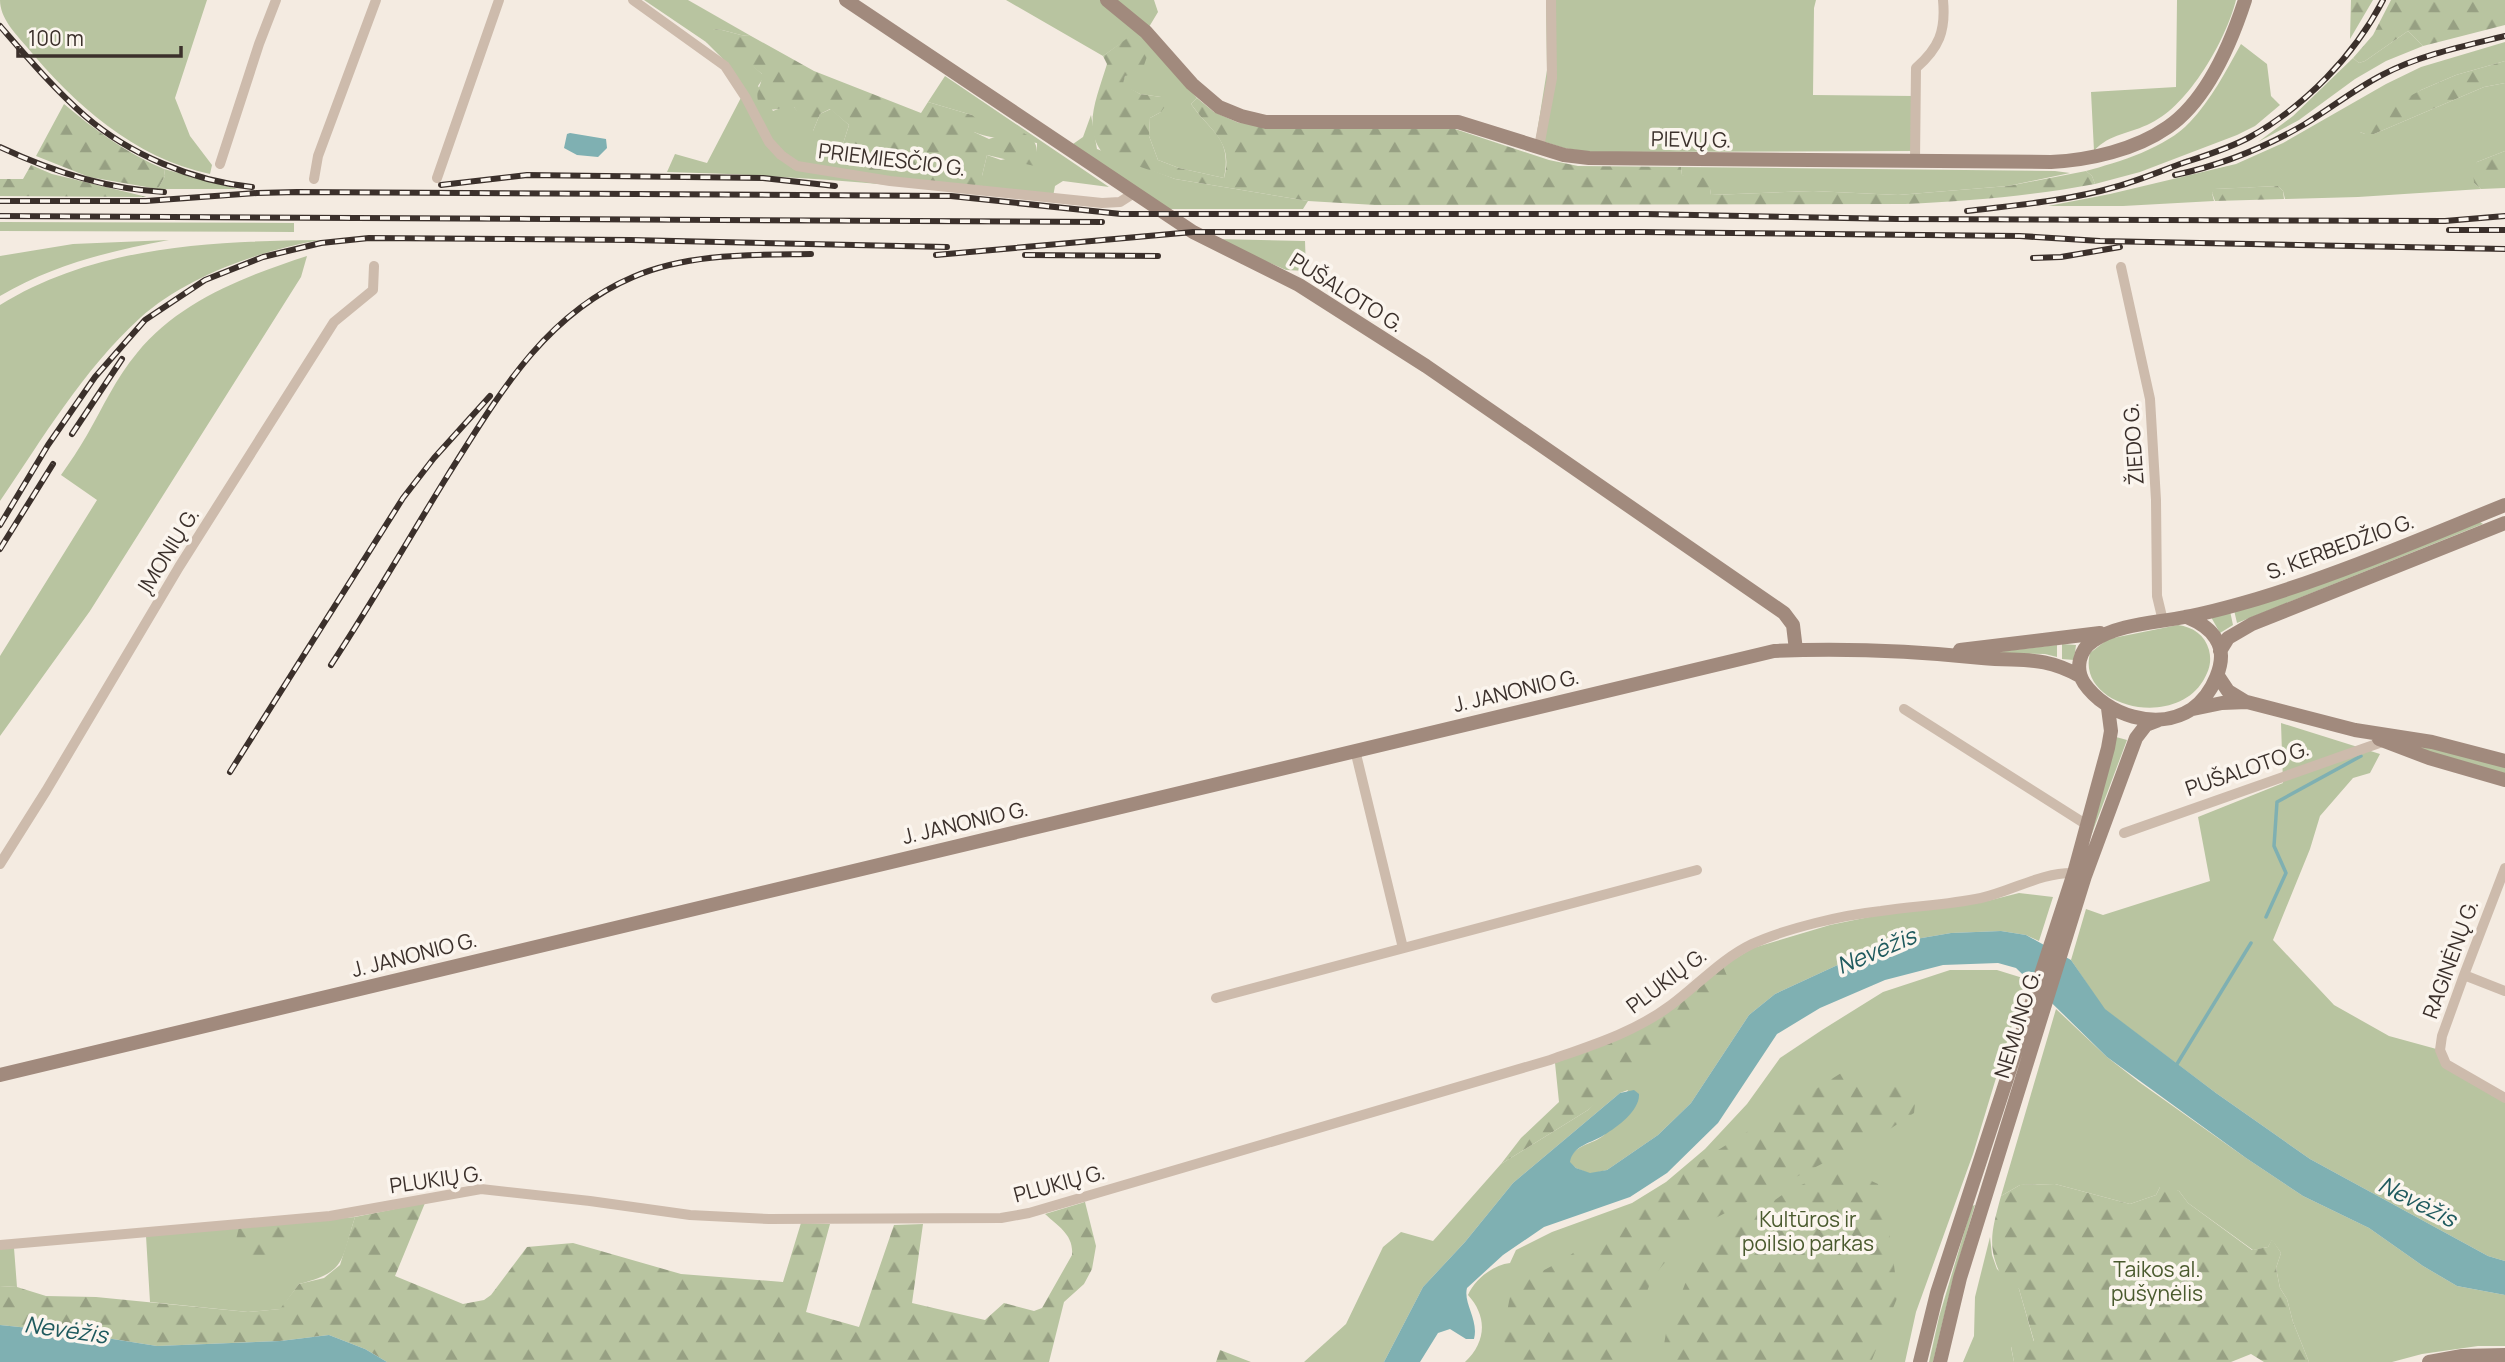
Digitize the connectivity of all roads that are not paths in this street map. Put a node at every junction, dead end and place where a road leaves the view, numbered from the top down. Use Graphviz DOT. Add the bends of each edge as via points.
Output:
graph roads {
  1 [pos="276,0"];
  2 [pos="376,0"];
  3 [pos="499,0"];
  4 [pos="633,0"];
  5 [pos="846,0"];
  6 [pos="1107,0"];
  7 [pos="1551,0"];
  8 [pos="1943,0"];
  9 [pos="2245,0"];
  10 [pos="1539,147"];
  11 [pos="1915,161"];
  12 [pos="220,164"];
  13 [pos="436,178"];
  14 [pos="314,179"];
  15 [pos="1134,193"];
  16 [pos="374,266"];
  17 [pos="2121,267"];
  18 [pos="2498,508"];
  19 [pos="2502,525"];
  20 [pos="2187,617"];
  21 [pos="2163,621"];
  22 [pos="2108,632"];
  23 [pos="1796,650"];
  24 [pos="2220,651"];
  25 [pos="1945,653"];
  26 [pos="2080,676"];
  27 [pos="2218,676"];
  28 [pos="2247,702"];
  29 [pos="2108,708"];
  30 [pos="1904,709"];
  31 [pos="2192,709"];
  32 [pos="2165,718"];
  33 [pos="2355,730"];
  34 [pos="2385,741"];
  35 [pos="1355,750"];
  36 [pos="2505,761"];
  37 [pos="2505,780"];
  38 [pos="2087,825"];
  39 [pos="2124,833"];
  40 [pos="0,864"];
  41 [pos="2505,868"];
  42 [pos="1697,870"];
  43 [pos="2079,875"];
  44 [pos="1403,948"];
  45 [pos="2464,975"];
  46 [pos="2505,991"];
  47 [pos="1216,998"];
  48 [pos="0,1075"];
  49 [pos="2505,1098"];
  50 [pos="2002,1118"];
  51 [pos="0,1245"];
  52 [pos="2505,1355"];
  53 [pos="1920,1362"];
  54 [pos="1940,1362"];
  55 [pos="2429,1362"];
  1 -- 12 [label="street"];
  2 -- 14 [label="street" via="318,156"];
  3 -- 13 [label="street"];
  4 -- 15 [label="street, PRIEMIESČIO G." via="725,66 769,142 797,166 890,181 1102,203 1120,202"];
  5 -- 15 [label="main road, PUŠALOTO G."];
  6 -- 10 [label="main road, PIEVŲ G." via="1146,32 1202,93 1241,116 1292,123 1458,122"];
  7 -- 10 [label="street" via="1552,78"];
  8 -- 11 [label="street" via="1940,41 1916,68"];
  9 -- 11 [label="main road, PIEVŲ G." via="2232,38 2204,86 2181,116 2150,137 2081,160"];
  10 -- 11 [label="main road, PIEVŲ G." via="1589,158"];
  15 -- 23 [label="main road, PUŠALOTO G." via="1193,232 1299,285 1357,321 1771,602 1793,625"];
  16 -- 40 [label="street, ĮMONIŲ G." via="373,290 334,322"];
  17 -- 21 [label="street, ŽIEDO G." via="2150,399 2157,596"];
  18 -- 19 [label="main road"];
  18 -- 20 [label="main road, S. KERBEDŽIO G." via="2310,582"];
  19 -- 24 [label="main road, S. KERBEDŽIO G." via="2252,624 2228,638"];
  20 -- 21 [label="main road"];
  20 -- 24 [label="main road" via="2216,637"];
  21 -- 22 [label="main road"];
  22 -- 25 [label="main road, J. JANONIO G."];
  22 -- 26 [label="main road" via="2083,651"];
  23 -- 25 [label="main road, J. JANONIO G."];
  23 -- 35 [label="main road, J. JANONIO G." via="1746,657"];
  24 -- 27 [label="main road"];
  25 -- 26 [label="main road, J. JANONIO G." via="2038,660 2059,664"];
  26 -- 29 [label="main road"];
  27 -- 28 [label="main road, PUŠALOTO G." via="2228,691"];
  27 -- 31 [label="main road"];
  28 -- 31 [label="main road, PUŠALOTO G."];
  28 -- 33 [label="main road, PUŠALOTO G."];
  29 -- 32 [label="main road" via="2134,717"];
  29 -- 38 [label="main road, NEMUNO G." via="2111,731"];
  30 -- 38 [label="street"];
  31 -- 32 [label="main road"];
  32 -- 43 [label="main road, NEMUNO G." via="2139,732"];
  33 -- 34 [label="main road, PUŠALOTO G."];
  33 -- 36 [label="main road, PUŠALOTO G." via="2424,740"];
  34 -- 37 [label="main road, PUŠALOTO G."];
  34 -- 39 [label="street, PUŠALOTO G."];
  35 -- 44 [label="street"];
  35 -- 48 [label="main road, J. JANONIO G."];
  38 -- 43 [label="main road, NEMUNO G."];
  41 -- 45 [label="street, RAGINĖNŲ G."];
  42 -- 44 [label="street"];
  43 -- 50 [label="main road, NEMUNO G."];
  43 -- 51 [label="street, PLUKIŲ G." via="2059,873 1984,897 1877,911 1777,935 1722,962 1671,1005 1607,1040 1193,1166 1001,1219 690,1215 481,1189 330,1216"];
  44 -- 47 [label="street"];
  45 -- 46 [label="street"];
  45 -- 49 [label="street, RAGINĖNŲ G." via="2440,1050 2446,1064"];
  50 -- 53 [label="main road, NEMUNO G." via="1937,1293"];
  50 -- 54 [label="main road, NEMUNO G."];
  52 -- 55 [label="main road"];
}
